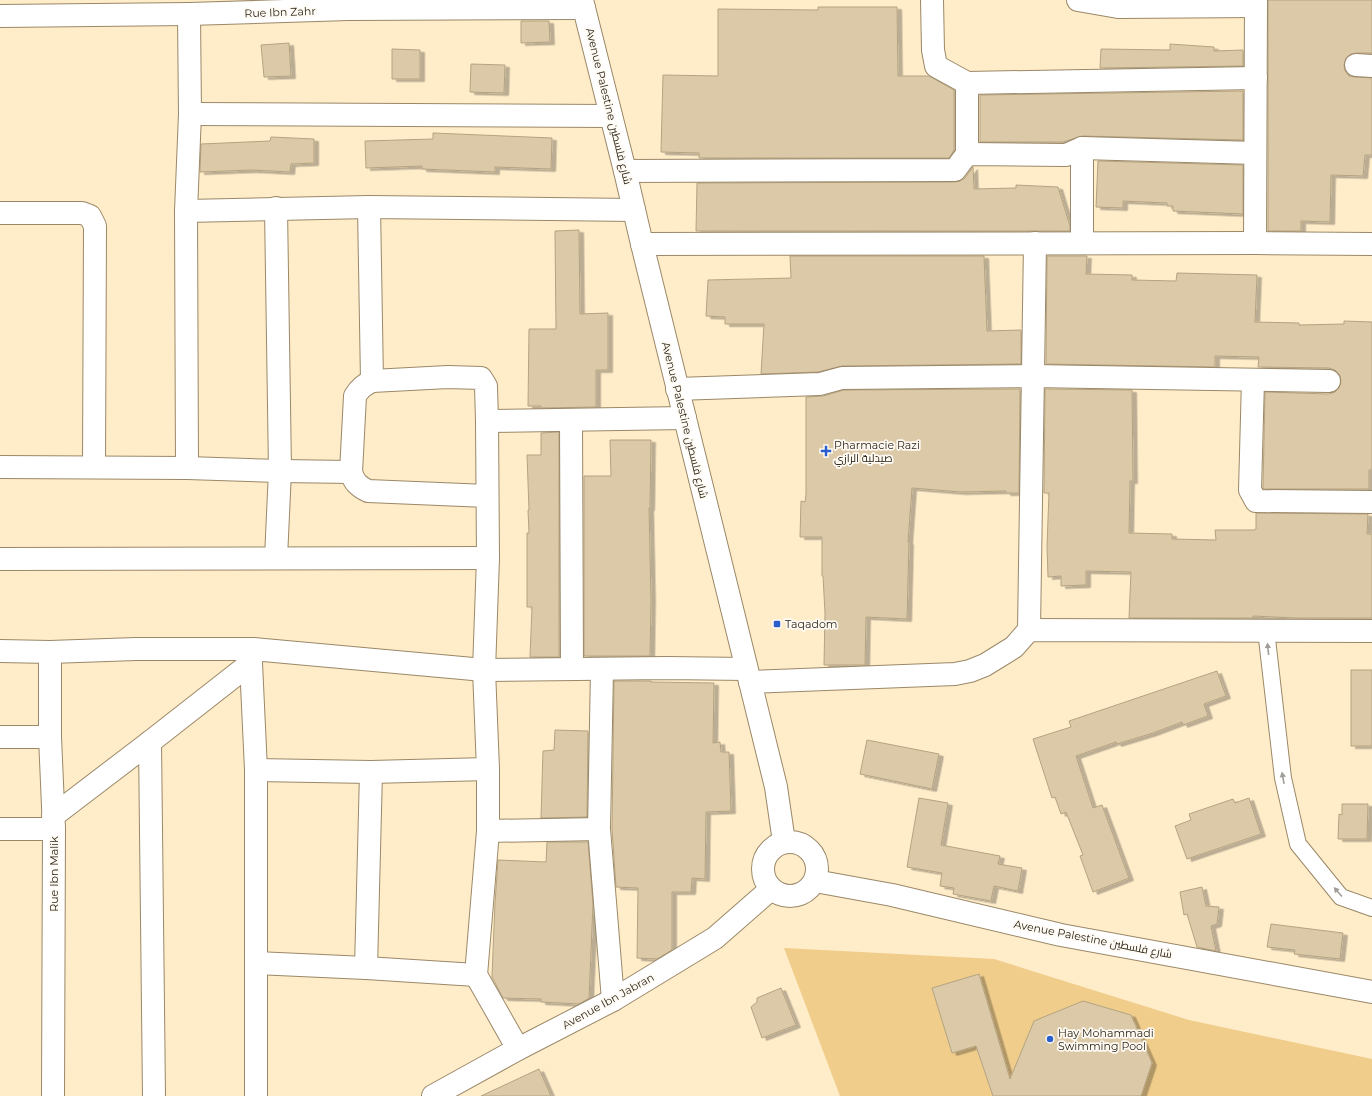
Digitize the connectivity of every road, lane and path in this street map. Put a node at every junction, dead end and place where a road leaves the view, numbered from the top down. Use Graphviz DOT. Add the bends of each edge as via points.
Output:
graph roads {
  1 [pos="932,0"];
  2 [pos="1078,0"];
  3 [pos="1118,3"];
  4 [pos="1174,3"];
  5 [pos="1256,3"];
  6 [pos="442,4"];
  7 [pos="583,4"];
  8 [pos="347,5"];
  9 [pos="239,7"];
  10 [pos="190,14"];
  11 [pos="0,16"];
  12 [pos="1256,78"];
  13 [pos="967,83"];
  14 [pos="190,114"];
  15 [pos="611,116"];
  16 [pos="1082,148"];
  17 [pos="1255,153"];
  18 [pos="967,154"];
  19 [pos="625,171"];
  20 [pos="370,207"];
  21 [pos="276,208"];
  22 [pos="634,210"];
  23 [pos="186,211"];
  24 [pos="0,213"];
  25 [pos="1035,243"];
  26 [pos="1082,243"];
  27 [pos="1255,243"];
  28 [pos="642,244"];
  29 [pos="1372,244"];
  30 [pos="1032,376"];
  31 [pos="1253,380"];
  32 [pos="372,381"];
  33 [pos="1329,381"];
  34 [pos="678,389"];
  35 [pos="685,418"];
  36 [pos="487,420"];
  37 [pos="571,420"];
  38 [pos="0,467"];
  39 [pos="94,467"];
  40 [pos="187,468"];
  41 [pos="280,471"];
  42 [pos="351,472"];
  43 [pos="487,496"];
  44 [pos="1372,502"];
  45 [pos="276,558"];
  46 [pos="488,558"];
  47 [pos="0,559"];
  48 [pos="1029,630"];
  49 [pos="1266,630"];
  50 [pos="1372,631"];
  51 [pos="0,651"];
  52 [pos="50,652"];
  53 [pos="252,656"];
  54 [pos="572,669"];
  55 [pos="484,670"];
  56 [pos="602,670"];
  57 [pos="748,676"];
  58 [pos="0,737"];
  59 [pos="50,737"];
  60 [pos="150,742"];
  61 [pos="488,769"];
  62 [pos="256,770"];
  63 [pos="371,772"];
  64 [pos="54,822"];
  65 [pos="0,829"];
  66 [pos="599,829"];
  67 [pos="488,831"];
  68 [pos="784,842"];
  69 [pos="815,881"];
  70 [pos="771,889"];
  71 [pos="1372,908"];
  72 [pos="256,963"];
  73 [pos="366,968"];
  74 [pos="476,975"];
  75 [pos="1372,992"];
  76 [pos="613,1000"];
  77 [pos="518,1049"];
  78 [pos="53,1096"];
  79 [pos="154,1096"];
  80 [pos="256,1096"];
  81 [pos="433,1096"];
  1 -- 13 [label="street" via="933,50 936,66"];
  2 -- 3 [label="street"];
  3 -- 4 [label="street"];
  4 -- 5 [label="street"];
  5 -- 12 [label="street"];
  6 -- 7 [label="street, Rue Ibn Zahr"];
  6 -- 8 [label="street, Rue Ibn Zahr"];
  7 -- 15 [label="street, Avenue Palestine شارع فلسطين"];
  8 -- 9 [label="street, Rue Ibn Zahr"];
  9 -- 10 [label="street, Rue Ibn Zahr"];
  10 -- 11 [label="street, Rue Ibn Zahr"];
  10 -- 14 [label="street"];
  12 -- 13 [label="street"];
  12 -- 17 [label="street"];
  13 -- 18 [label="street"];
  14 -- 15 [label="street"];
  14 -- 23 [label="street"];
  15 -- 19 [label="street, Avenue Palestine شارع فلسطين"];
  16 -- 17 [label="street"];
  16 -- 18 [label="street" via="1066,155"];
  16 -- 26 [label="street"];
  17 -- 27 [label="street"];
  18 -- 19 [label="street" via="955,170"];
  19 -- 22 [label="street, Avenue Palestine شارع فلسطين"];
  20 -- 21 [label="street"];
  20 -- 22 [label="street"];
  20 -- 32 [label="street"];
  21 -- 23 [label="street"];
  21 -- 41 [label="street"];
  22 -- 28 [label="street, Avenue Palestine شارع فلسطين"];
  23 -- 40 [label="street"];
  24 -- 39 [label="street" via="82,213 90,216 95,226"];
  25 -- 26 [label="street"];
  25 -- 28 [label="street"];
  25 -- 30 [label="street"];
  26 -- 27 [label="street"];
  27 -- 29 [label="street"];
  28 -- 34 [label="street, Avenue Palestine شارع فلسطين"];
  30 -- 31 [label="street"];
  30 -- 34 [label="street" via="842,378 820,384"];
  30 -- 48 [label="street"];
  31 -- 33 [label="street"];
  31 -- 44 [label="street" via="1250,490 1256,501"];
  32 -- 36 [label="street" via="481,378 486,386"];
  32 -- 42 [label="street" via="363,386 355,396"];
  34 -- 35 [label="street, Avenue Palestine شارع فلسطين"];
  35 -- 37 [label="street"];
  35 -- 57 [label="street, Avenue Palestine شارع فلسطين"];
  36 -- 37 [label="street"];
  36 -- 43 [label="street"];
  37 -- 54 [label="street"];
  38 -- 39 [label="street"];
  39 -- 40 [label="street"];
  40 -- 41 [label="street"];
  41 -- 42 [label="street"];
  41 -- 45 [label="street"];
  42 -- 43 [label="street" via="354,481 368,491"];
  43 -- 46 [label="street"];
  45 -- 46 [label="street"];
  45 -- 47 [label="street"];
  46 -- 55 [label="street"];
  48 -- 49 [label="street"];
  48 -- 57 [label="street" via="1014,647 985,665 954,674"];
  49 -- 50 [label="street"];
  71 -- 49 [label="lane, one-way" via="1342,897 1298,844 1283,778"];
  51 -- 52 [label="street"];
  52 -- 53 [label="street" via="136,649"];
  52 -- 59 [label="street, Rue Ibn Malik"];
  53 -- 55 [label="street"];
  53 -- 60 [label="street"];
  53 -- 62 [label="street"];
  54 -- 55 [label="street"];
  54 -- 56 [label="street"];
  55 -- 61 [label="street"];
  56 -- 57 [label="street" via="667,668"];
  56 -- 66 [label="street"];
  57 -- 68 [label="street, Avenue Palestine شارع فلسطين" via="776,786"];
  58 -- 59 [label="street"];
  59 -- 64 [label="street, Rue Ibn Malik"];
  60 -- 64 [label="street"];
  60 -- 79 [label="street"];
  61 -- 63 [label="street"];
  61 -- 67 [label="street"];
  62 -- 63 [label="street"];
  62 -- 72 [label="street"];
  63 -- 73 [label="street"];
  64 -- 65 [label="street"];
  64 -- 78 [label="street, Rue Ibn Malik"];
  66 -- 67 [label="street"];
  66 -- 76 [label="street"];
  67 -- 74 [label="street"];
  68 -- 69 [label="street" via="797,842 808,847 816,858 818,871"];
  68 -- 70 [label="street" via="776,844 764,862 763,871"];
  69 -- 70 [label="street" via="808,890 789,897"];
  69 -- 75 [label="street, Avenue Palestine شارع فلسطين" via="892,895 1061,935"];
  70 -- 76 [label="street, Avenue Ibn Jabran" via="715,938"];
  72 -- 73 [label="street"];
  72 -- 80 [label="street"];
  73 -- 74 [label="street"];
  74 -- 77 [label="street"];
  76 -- 77 [label="street, Avenue Ibn Jabran"];
  77 -- 81 [label="street, Avenue Ibn Jabran"];
}
